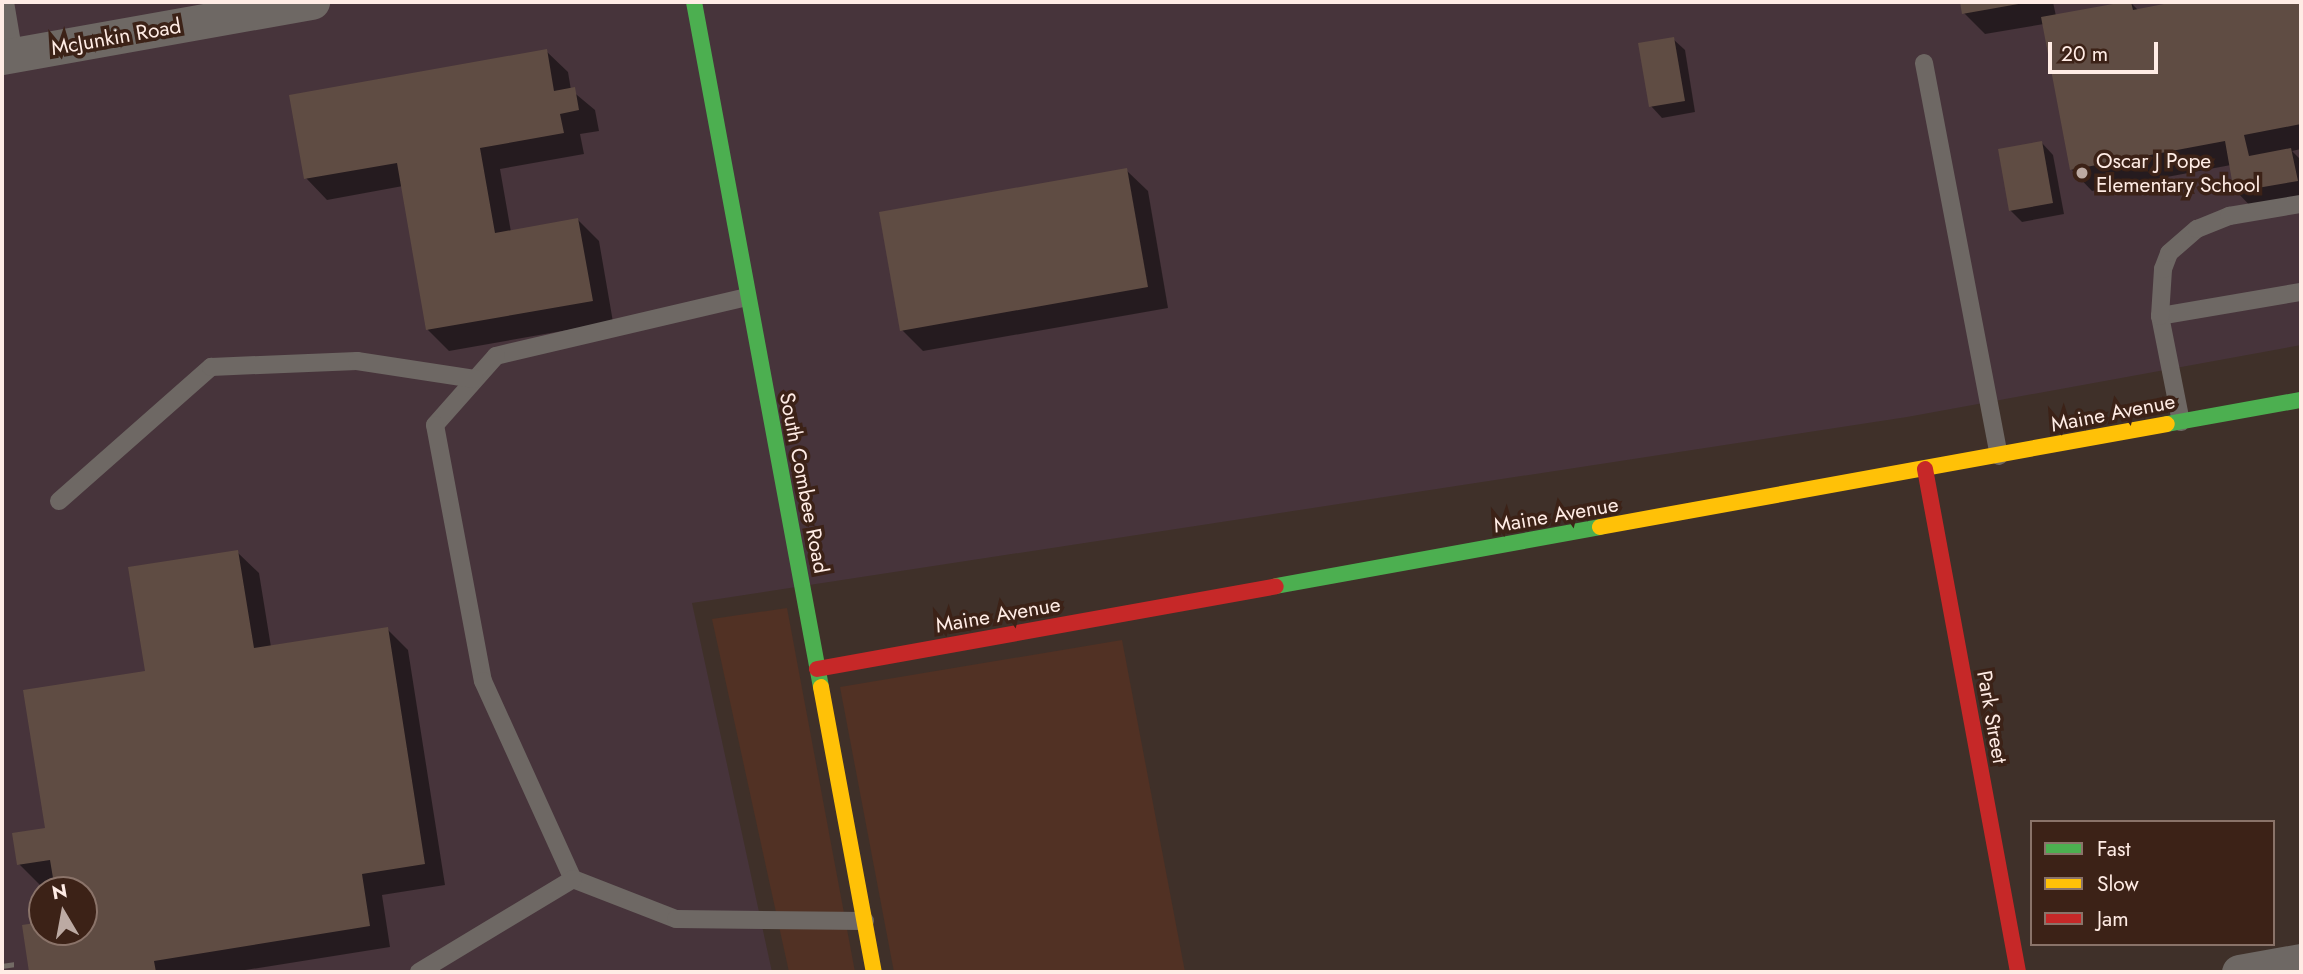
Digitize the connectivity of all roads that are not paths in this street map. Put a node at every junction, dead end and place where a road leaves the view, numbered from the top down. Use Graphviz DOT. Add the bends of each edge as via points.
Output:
graph roads {
  1 [pos="5,2"];
  2 [pos="312,2"];
  3 [pos="694,2"];
  4 [pos="8,56"];
  5 [pos="1924,63"];
  6 [pos="2301,204"];
  7 [pos="2301,292"];
  8 [pos="747,298"];
  9 [pos="2160,316"];
  10 [pos="475,379"];
  11 [pos="2301,400"];
  12 [pos="2181,422"];
  13 [pos="1999,456"];
  14 [pos="1925,469"];
  15 [pos="59,501"];
  16 [pos="817,669"];
  17 [pos="573,879"];
  18 [pos="865,921"];
  19 [pos="2301,961"];
  20 [pos="419,972"];
  21 [pos="874,972"];
  22 [pos="2018,972"];
  23 [pos="2239,972"];
  1 -- 4 [label="lane"];
  2 -- 4 [label="street, McJunkin Road"];
  3 -- 8 [label="street, South Combee Road"];
  5 -- 13 [label="lane"];
  6 -- 9 [label="lane" via="2229,216 2181,239 2163,269"];
  7 -- 9 [label="lane"];
  8 -- 10 [label="lane" via="496,356"];
  8 -- 16 [label="street, South Combee Road"];
  9 -- 12 [label="lane"];
  10 -- 15 [label="lane" via="357,361 211,367"];
  10 -- 17 [label="lane" via="435,425 483,681"];
  11 -- 12 [label="street, Maine Avenue"];
  12 -- 13 [label="street, Maine Avenue"];
  13 -- 14 [label="street, Maine Avenue"];
  14 -- 16 [label="street, Maine Avenue"];
  14 -- 22 [label="street, Park Street"];
  16 -- 18 [label="street, South Combee Road"];
  17 -- 18 [label="lane" via="676,919"];
  17 -- 20 [label="lane"];
  18 -- 21 [label="street, South Combee Road"];
  19 -- 23 [label="street"];
}
